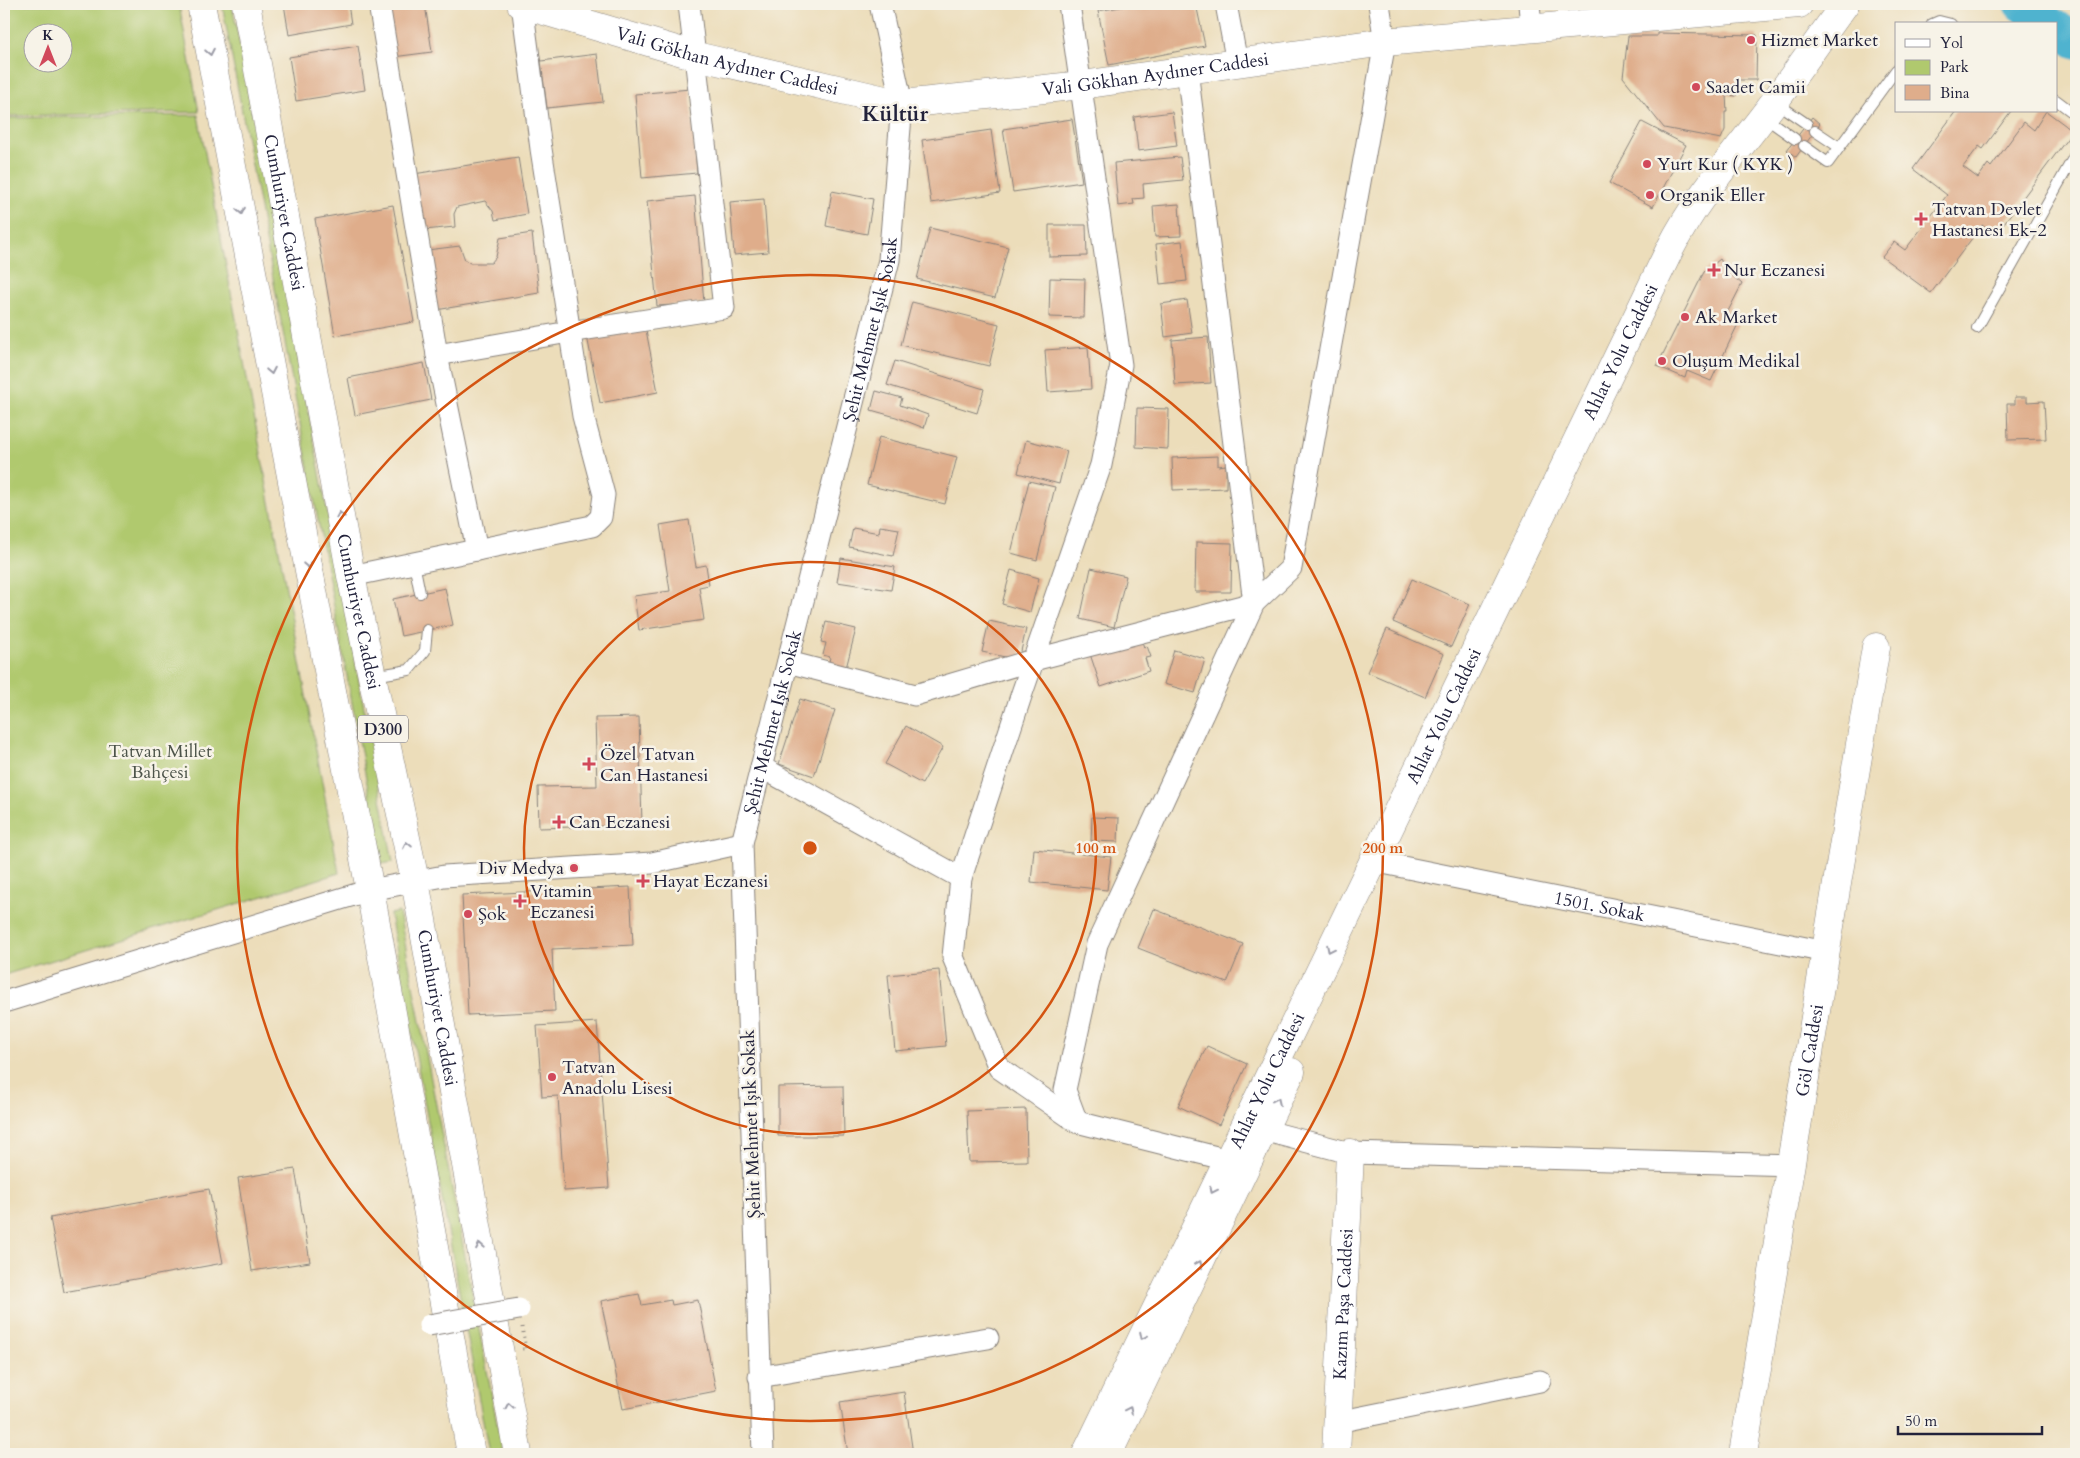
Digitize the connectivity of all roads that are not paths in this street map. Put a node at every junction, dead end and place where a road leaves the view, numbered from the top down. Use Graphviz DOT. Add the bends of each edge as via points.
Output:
graph roads {
  1 [pos="201,4"];
  2 [pos="246,4"];
  3 [pos="378,4"];
  4 [pos="522,4"];
  5 [pos="689,4"];
  6 [pos="880,4"];
  7 [pos="1069,4"];
  8 [pos="1226,4"];
  9 [pos="1379,4"];
  10 [pos="1799,4"];
  11 [pos="1856,5"];
  12 [pos="1530,16"];
  13 [pos="1385,42"];
  14 [pos="696,56"];
  15 [pos="1237,63"];
  16 [pos="1187,70"];
  17 [pos="1895,71"];
  18 [pos="1082,85"];
  19 [pos="2058,102"];
  20 [pos="902,104"];
  21 [pos="2076,115"];
  22 [pos="1790,124"];
  23 [pos="1839,148"];
  24 [pos="2076,153"];
  25 [pos="1977,328"];
  26 [pos="570,332"];
  27 [pos="437,355"];
  28 [pos="477,550"];
  29 [pos="414,563"];
  30 [pos="351,576"];
  31 [pos="420,593"];
  32 [pos="1254,603"];
  33 [pos="427,630"];
  34 [pos="1876,647"];
  35 [pos="1033,660"];
  36 [pos="788,662"];
  37 [pos="372,677"];
  38 [pos="761,767"];
  39 [pos="742,843"];
  40 [pos="1381,862"];
  41 [pos="961,878"];
  42 [pos="415,881"];
  43 [pos="370,890"];
  44 [pos="1826,952"];
  45 [pos="4,1002"];
  46 [pos="1077,1122"];
  47 [pos="1254,1127"];
  48 [pos="1350,1153"];
  49 [pos="1236,1163"];
  50 [pos="1791,1165"];
  51 [pos="519,1309"];
  52 [pos="429,1325"];
  53 [pos="988,1338"];
  54 [pos="759,1377"];
  55 [pos="1540,1381"];
  56 [pos="1337,1422"];
  57 [pos="471,1454"];
  58 [pos="518,1454"];
  59 [pos="762,1454"];
  60 [pos="1086,1454"];
  61 [pos="1108,1454"];
  62 [pos="1336,1454"];
  63 [pos="1743,1454"];
  1 -- 43 [label="main road, D300, one-way"];
  30 -- 2 [label="main road, Cumhuriyet Caddesi / D300, one-way"];
  3 -- 27 [label="street"];
  4 -- 14 [label="main road, Vali Gökhan Aydıner Caddesi"];
  4 -- 26 [label="street"];
  5 -- 14 [label="street"];
  6 -- 20 [label="street, Şehit Mehmet Işık Sokak"];
  7 -- 18 [label="street"];
  8 -- 15 [label="street"];
  9 -- 13 [label="street"];
  10 -- 12 [label="main road, Vali Gökhan Aydıner Caddesi"];
  11 -- 22 [label="main road, Ahlat Yolu Caddesi"];
  12 -- 13 [label="main road, Vali Gökhan Aydıner Caddesi"];
  13 -- 15 [label="main road, Vali Gökhan Aydıner Caddesi"];
  13 -- 32 [label="street" via="1291,568"];
  14 -- 20 [label="main road, Vali Gökhan Aydıner Caddesi"];
  14 -- 26 [label="street" via="724,308"];
  15 -- 16 [label="main road, Vali Gökhan Aydıner Caddesi"];
  16 -- 18 [label="main road, Vali Gökhan Aydıner Caddesi"];
  16 -- 32 [label="street"];
  17 -- 23 [label="lane"];
  18 -- 20 [label="main road, Vali Gökhan Aydıner Caddesi"];
  18 -- 35 [label="street" via="1122,365 1101,465"];
  19 -- 21 [label="lane"];
  20 -- 36 [label="street, Şehit Mehmet Işık Sokak" via="889,260"];
  22 -- 23 [label="lane"];
  22 -- 23 [label="lane" via="1828,163"];
  22 -- 40 [label="main road, Ahlat Yolu Caddesi" via="1703,220 1530,556"];
  24 -- 25 [label="lane"];
  26 -- 27 [label="street"];
  26 -- 28 [label="street" via="583,416 604,495 601,517 592,526"];
  27 -- 28 [label="street"];
  28 -- 29 [label="street"];
  29 -- 30 [label="street"];
  29 -- 31 [label="lane"];
  30 -- 37 [label="main road, Cumhuriyet Caddesi / D300"];
  32 -- 35 [label="street"];
  32 -- 46 [label="street" via="1097,944 1065,1090"];
  33 -- 37 [label="lane" via="424,651 408,670"];
  34 -- 44 [label="main road, Göl Caddesi"];
  35 -- 36 [label="street" via="914,695"];
  35 -- 41 [label="street"];
  36 -- 38 [label="street, Şehit Mehmet Işık Sokak"];
  42 -- 37 [label="main road, Cumhuriyet Caddesi / D300, one-way"];
  38 -- 39 [label="street, Şehit Mehmet Işık Sokak"];
  38 -- 41 [label="street"];
  39 -- 42 [label="street" via="652,863 444,876"];
  39 -- 54 [label="street, Şehit Mehmet Işık Sokak"];
  40 -- 44 [label="street, 1501. Sokak"];
  40 -- 47 [label="main road, Ahlat Yolu Caddesi"];
  41 -- 46 [label="street" via="953,957 998,1068"];
  42 -- 43 [label="street"];
  58 -- 42 [label="main road, Cumhuriyet Caddesi / D300, one-way"];
  43 -- 45 [label="street"];
  43 -- 57 [label="main road, D300"];
  44 -- 50 [label="main road, Göl Caddesi"];
  46 -- 49 [label="street"];
  47 -- 48 [label="street"];
  47 -- 49 [label="main road, Ahlat Yolu Caddesi"];
  48 -- 50 [label="street"];
  48 -- 56 [label="main road, Kazım Paşa Caddesi"];
  49 -- 60 [label="main road, Ahlat Yolu Caddesi, one-way"];
  61 -- 49 [label="main road, Ahlat Yolu Caddesi, one-way"];
  50 -- 63 [label="main road, Göl Caddesi"];
  51 -- 52 [label="street, bridge"];
  53 -- 54 [label="street"];
  54 -- 59 [label="street, Şehit Mehmet Işık Sokak"];
  55 -- 56 [label="street"];
  56 -- 62 [label="main road, Kazım Paşa Caddesi"];
}
